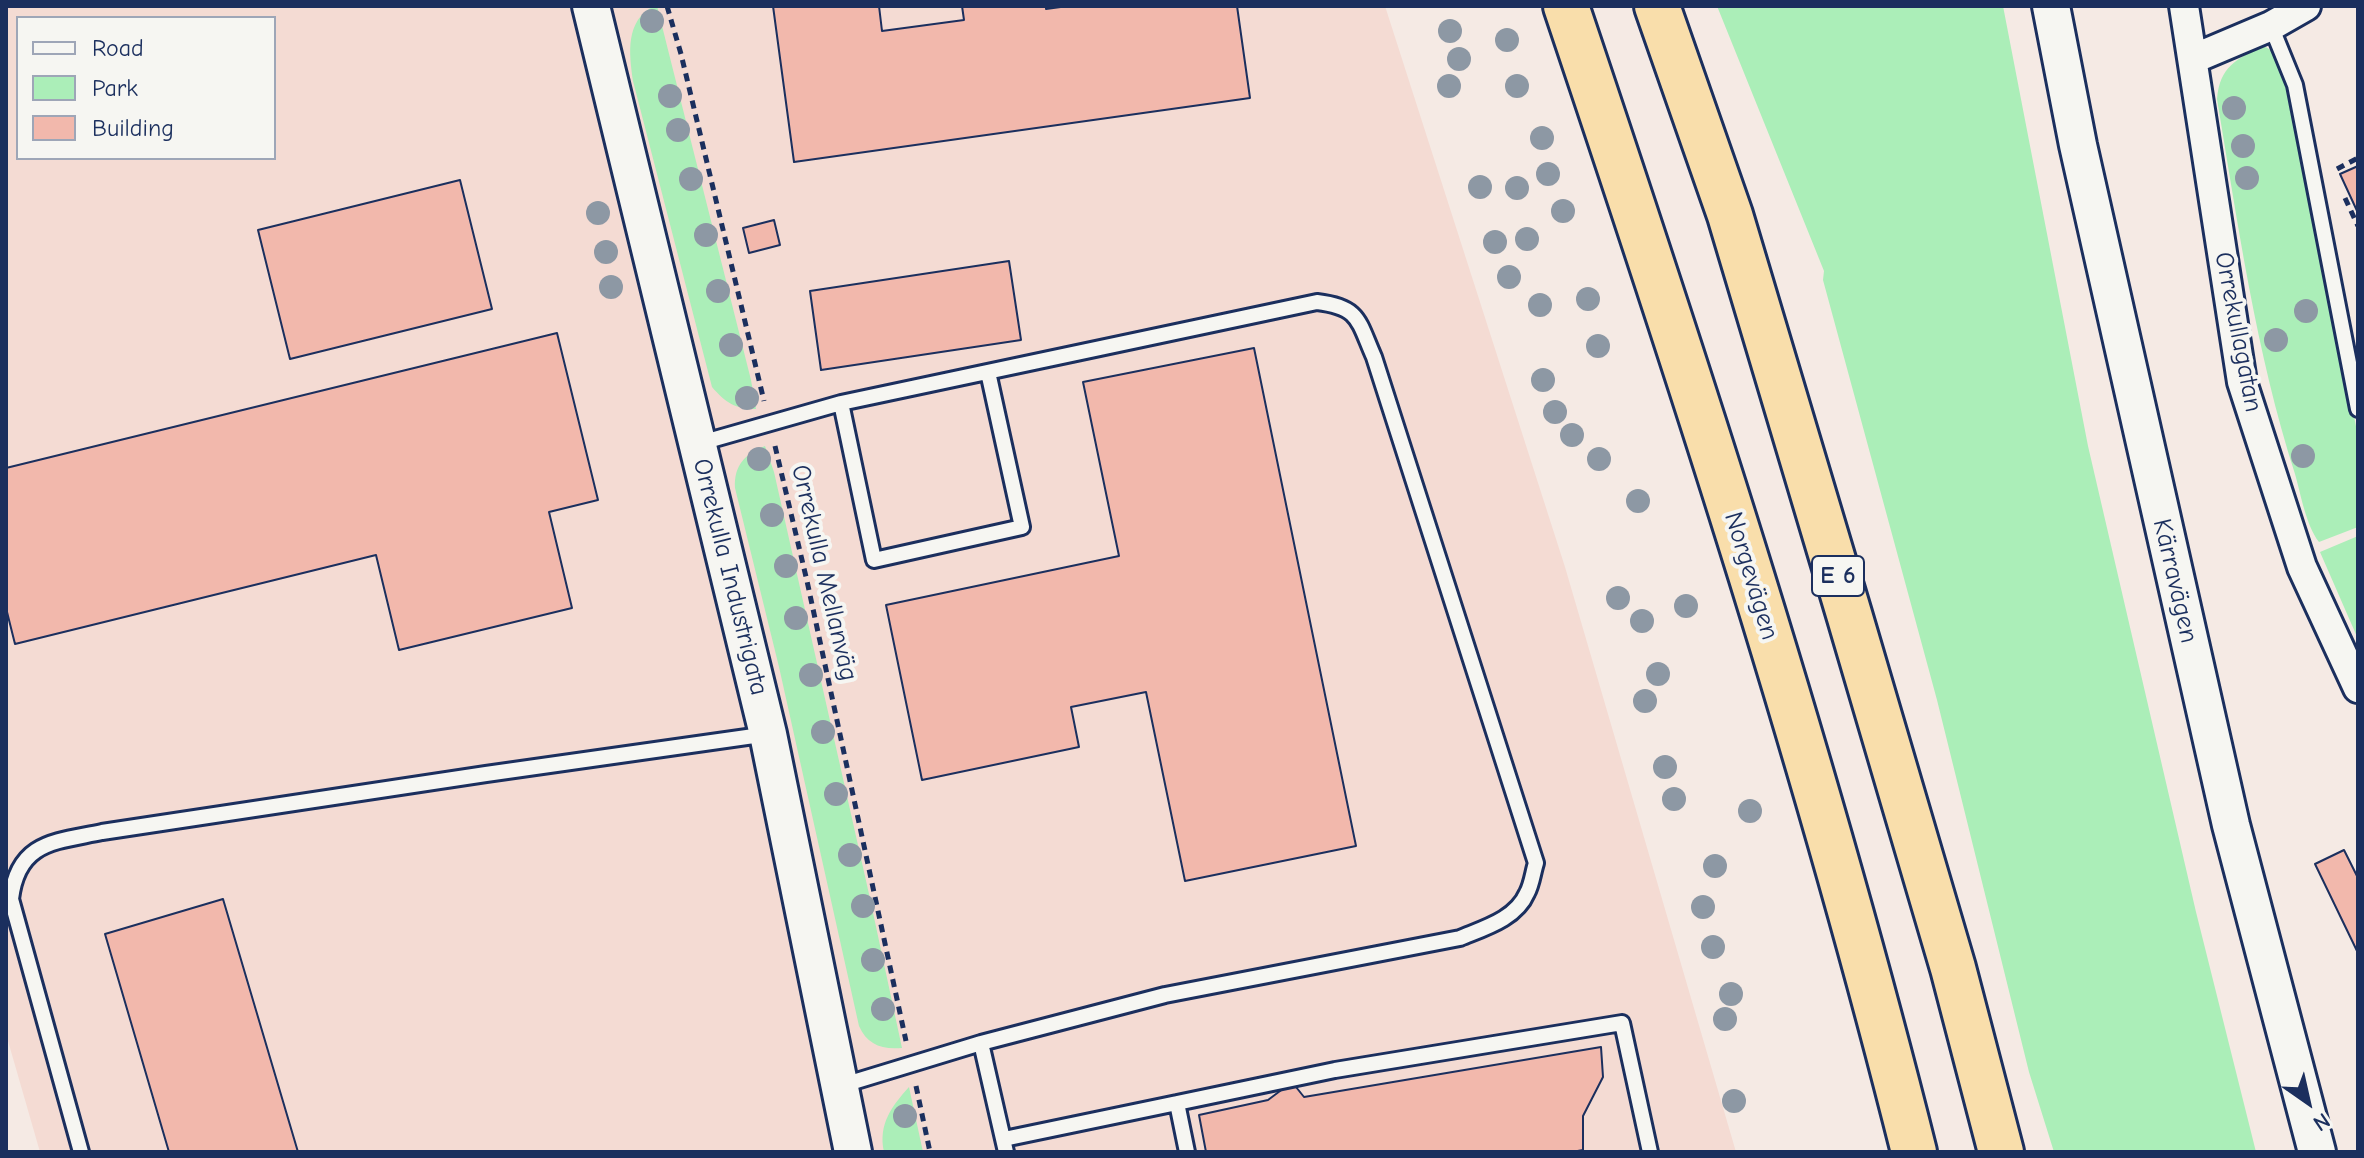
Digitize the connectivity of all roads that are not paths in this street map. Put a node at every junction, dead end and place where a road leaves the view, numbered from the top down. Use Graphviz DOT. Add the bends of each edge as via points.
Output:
graph roads {
  1 [pos="591,6"];
  2 [pos="1566,6"];
  3 [pos="1657,6"];
  4 [pos="2051,6"];
  5 [pos="2184,6"];
  6 [pos="2306,6"];
  7 [pos="2271,26"];
  8 [pos="2193,59"];
  9 [pos="988,372"];
  10 [pos="841,403"];
  11 [pos="2358,409"];
  12 [pos="697,444"];
  13 [pos="2358,688"];
  14 [pos="768,734"];
  15 [pos="981,1043"];
  16 [pos="839,1086"];
  17 [pos="1177,1103"];
  18 [pos="1005,1145"];
  19 [pos="81,1152"];
  20 [pos="853,1152"];
  21 [pos="1187,1152"];
  22 [pos="1650,1152"];
  23 [pos="1914,1152"];
  24 [pos="2001,1152"];
  25 [pos="2317,1152"];
  1 -- 12 [label="street, Orrekulla Industrigata"];
  2 -- 23 [label="highway, Norgevägen" via="1770,635 1874,991"];
  3 -- 24 [label="highway, E 6" via="1761,318 1953,968"];
  4 -- 25 [label="street, Kärravägen" via="2228,810"];
  5 -- 8 [label="street, Orrekullagatan"];
  6 -- 7 [label="street"];
  7 -- 8 [label="street"];
  7 -- 11 [label="lane" via="2295,85"];
  8 -- 13 [label="street, Orrekullagatan" via="2242,382 2302,567"];
  9 -- 10 [label="lane"];
  9 -- 10 [label="lane" via="1022,527 874,560"];
  9 -- 15 [label="lane" via="1317,302 1341,305 1356,317 1374,357 1536,863 1527,895 1514,911 1460,938 1165,995"];
  10 -- 12 [label="lane"];
  12 -- 14 [label="street, Orrekulla Industrigata"];
  14 -- 16 [label="street, Orrekulla Industrigata"];
  14 -- 19 [label="lane" via="44,844 23,861 11,899"];
  15 -- 16 [label="lane"];
  15 -- 18 [label="lane"];
  16 -- 20 [label="street, Orrekulla Industrigata"];
  17 -- 18 [label="lane"];
  17 -- 21 [label="lane"];
  17 -- 22 [label="lane" via="1335,1070 1622,1023"];
}
